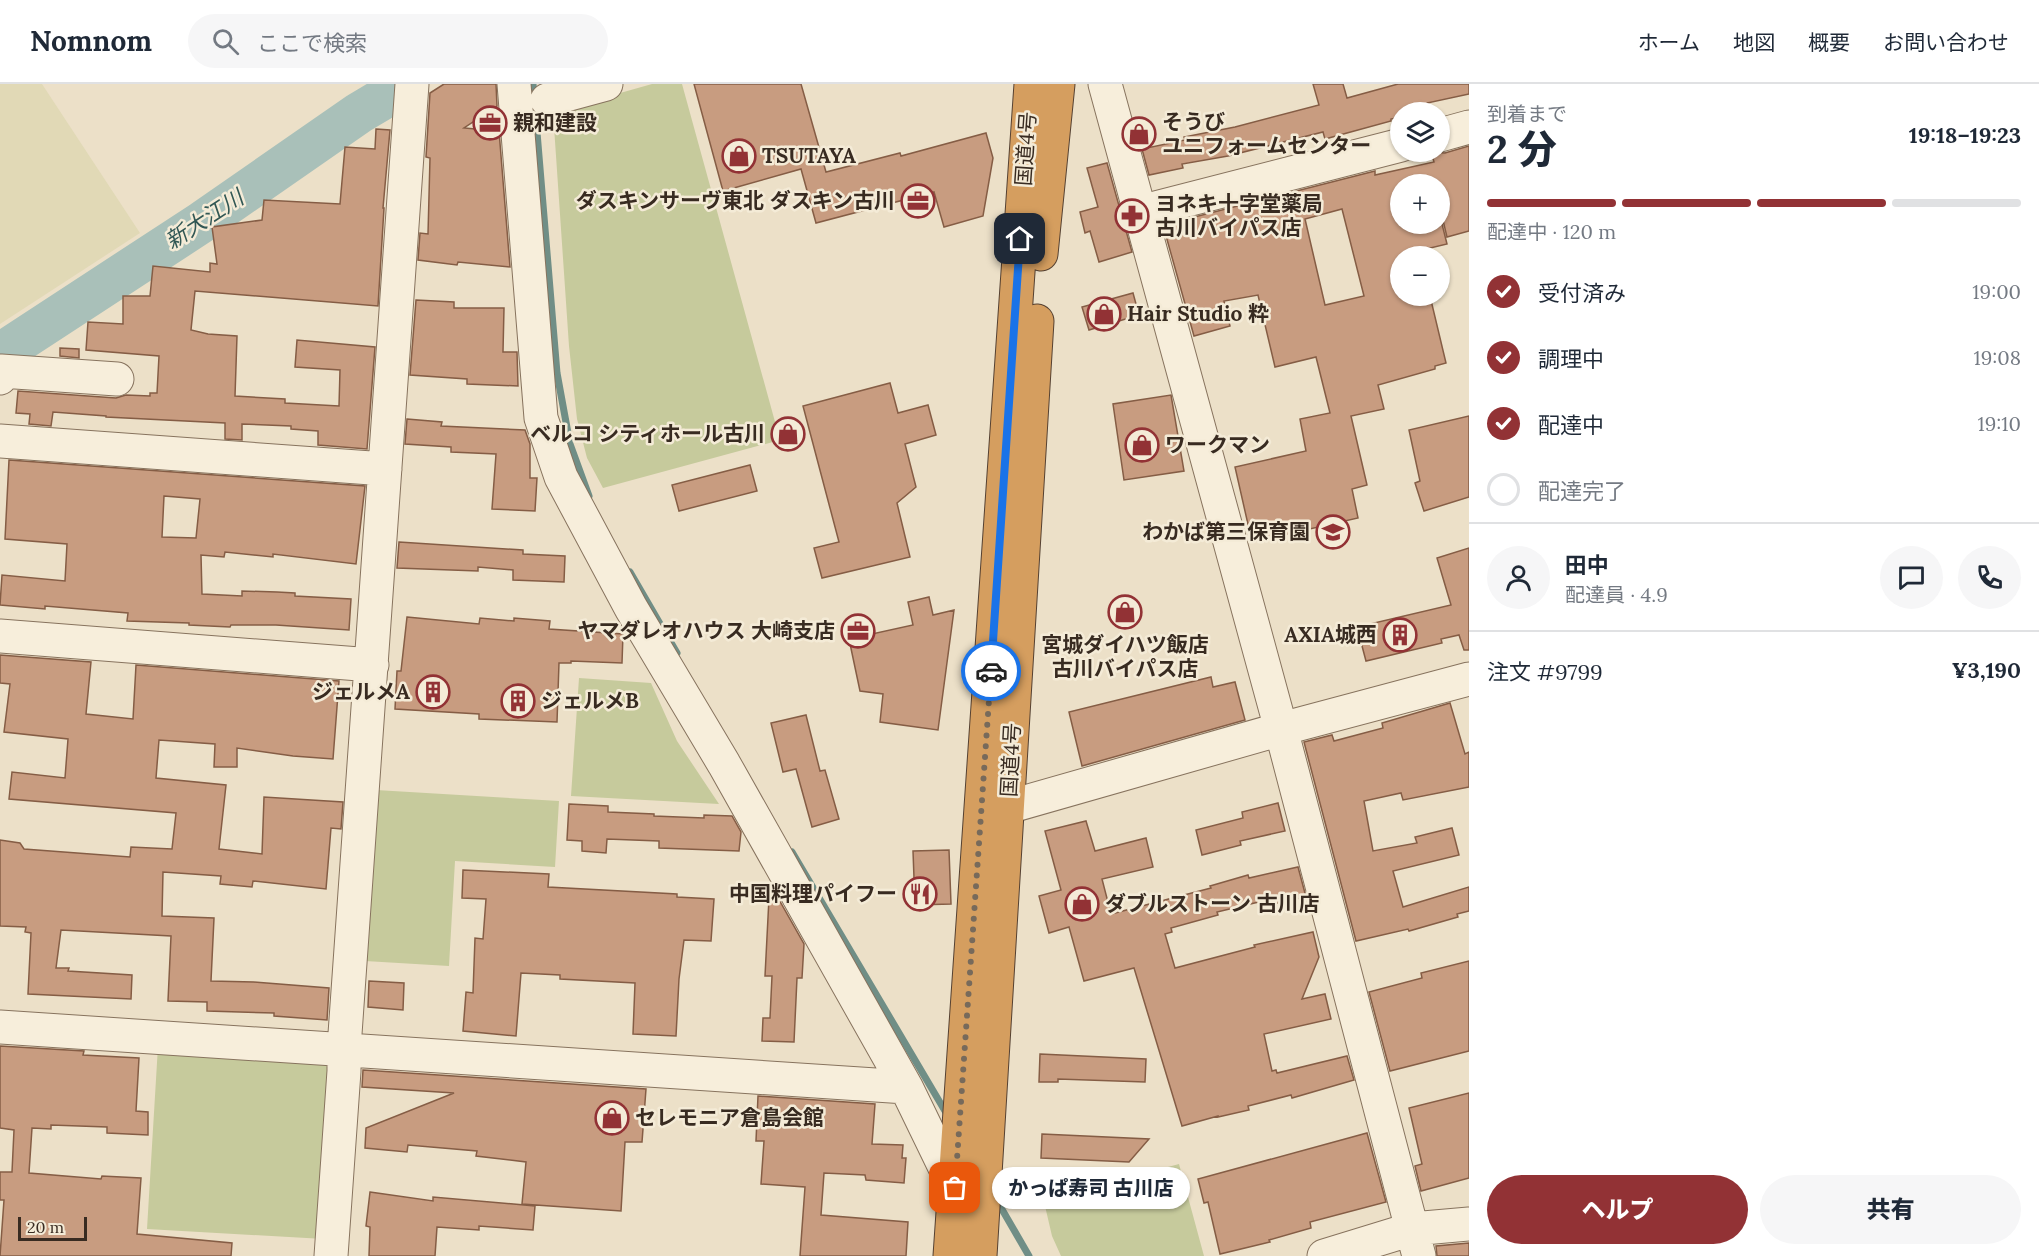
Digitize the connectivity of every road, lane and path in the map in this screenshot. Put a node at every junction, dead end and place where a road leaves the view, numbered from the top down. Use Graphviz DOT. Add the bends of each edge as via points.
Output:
graph roads {
  1 [pos="514,84"];
  2 [pos="606,84"];
  3 [pos="1031,84"];
  4 [pos="1058,84"];
  5 [pos="1105,84"];
  6 [pos="412,87"];
  7 [pos="547,100"];
  8 [pos="1469,127"];
  9 [pos="1450,132"];
  10 [pos="1390,148"];
  11 [pos="1140,212"];
  12 [pos="0,378"];
  13 [pos="117,379"];
  14 [pos="0,441"];
  15 [pos="386,469"];
  16 [pos="0,636"];
  17 [pos="372,665"];
  18 [pos="1469,679"];
  19 [pos="1281,729"];
  20 [pos="1008,807"];
  21 [pos="0,1027"];
  22 [pos="344,1048"];
  23 [pos="906,1087"];
  24 [pos="966,1170"];
  25 [pos="1469,1224"];
  26 [pos="1416,1243"];
  27 [pos="331,1256"];
  28 [pos="950,1256"];
  29 [pos="980,1256"];
  30 [pos="1324,1256"];
  1 -- 23 [label="street" via="541,418 561,477 631,608"];
  2 -- 7 [label="street"];
  3 -- 24 [label="highway, 国道4号" via="961,1113"];
  4 -- 20 [label="highway, 国道4号" via="1042,238"];
  5 -- 11 [label="street"];
  6 -- 15 [label="street"];
  8 -- 9 [label="street"];
  10 -- 11 [label="street"];
  11 -- 19 [label="street"];
  12 -- 13 [label="street" via="1,371"];
  14 -- 15 [label="street"];
  15 -- 17 [label="street"];
  16 -- 17 [label="street"];
  17 -- 22 [label="street"];
  18 -- 19 [label="street"];
  19 -- 20 [label="street"];
  19 -- 26 [label="street"];
  20 -- 24 [label="highway, 国道4号"];
  21 -- 22 [label="street"];
  22 -- 23 [label="street"];
  22 -- 27 [label="street"];
  23 -- 24 [label="street"];
  24 -- 28 [label="highway, 国道4号"];
  24 -- 29 [label="highway, 国道4号" via="982,1209"];
  25 -- 26 [label="street"];
  26 -- 30 [label="street"];
}
